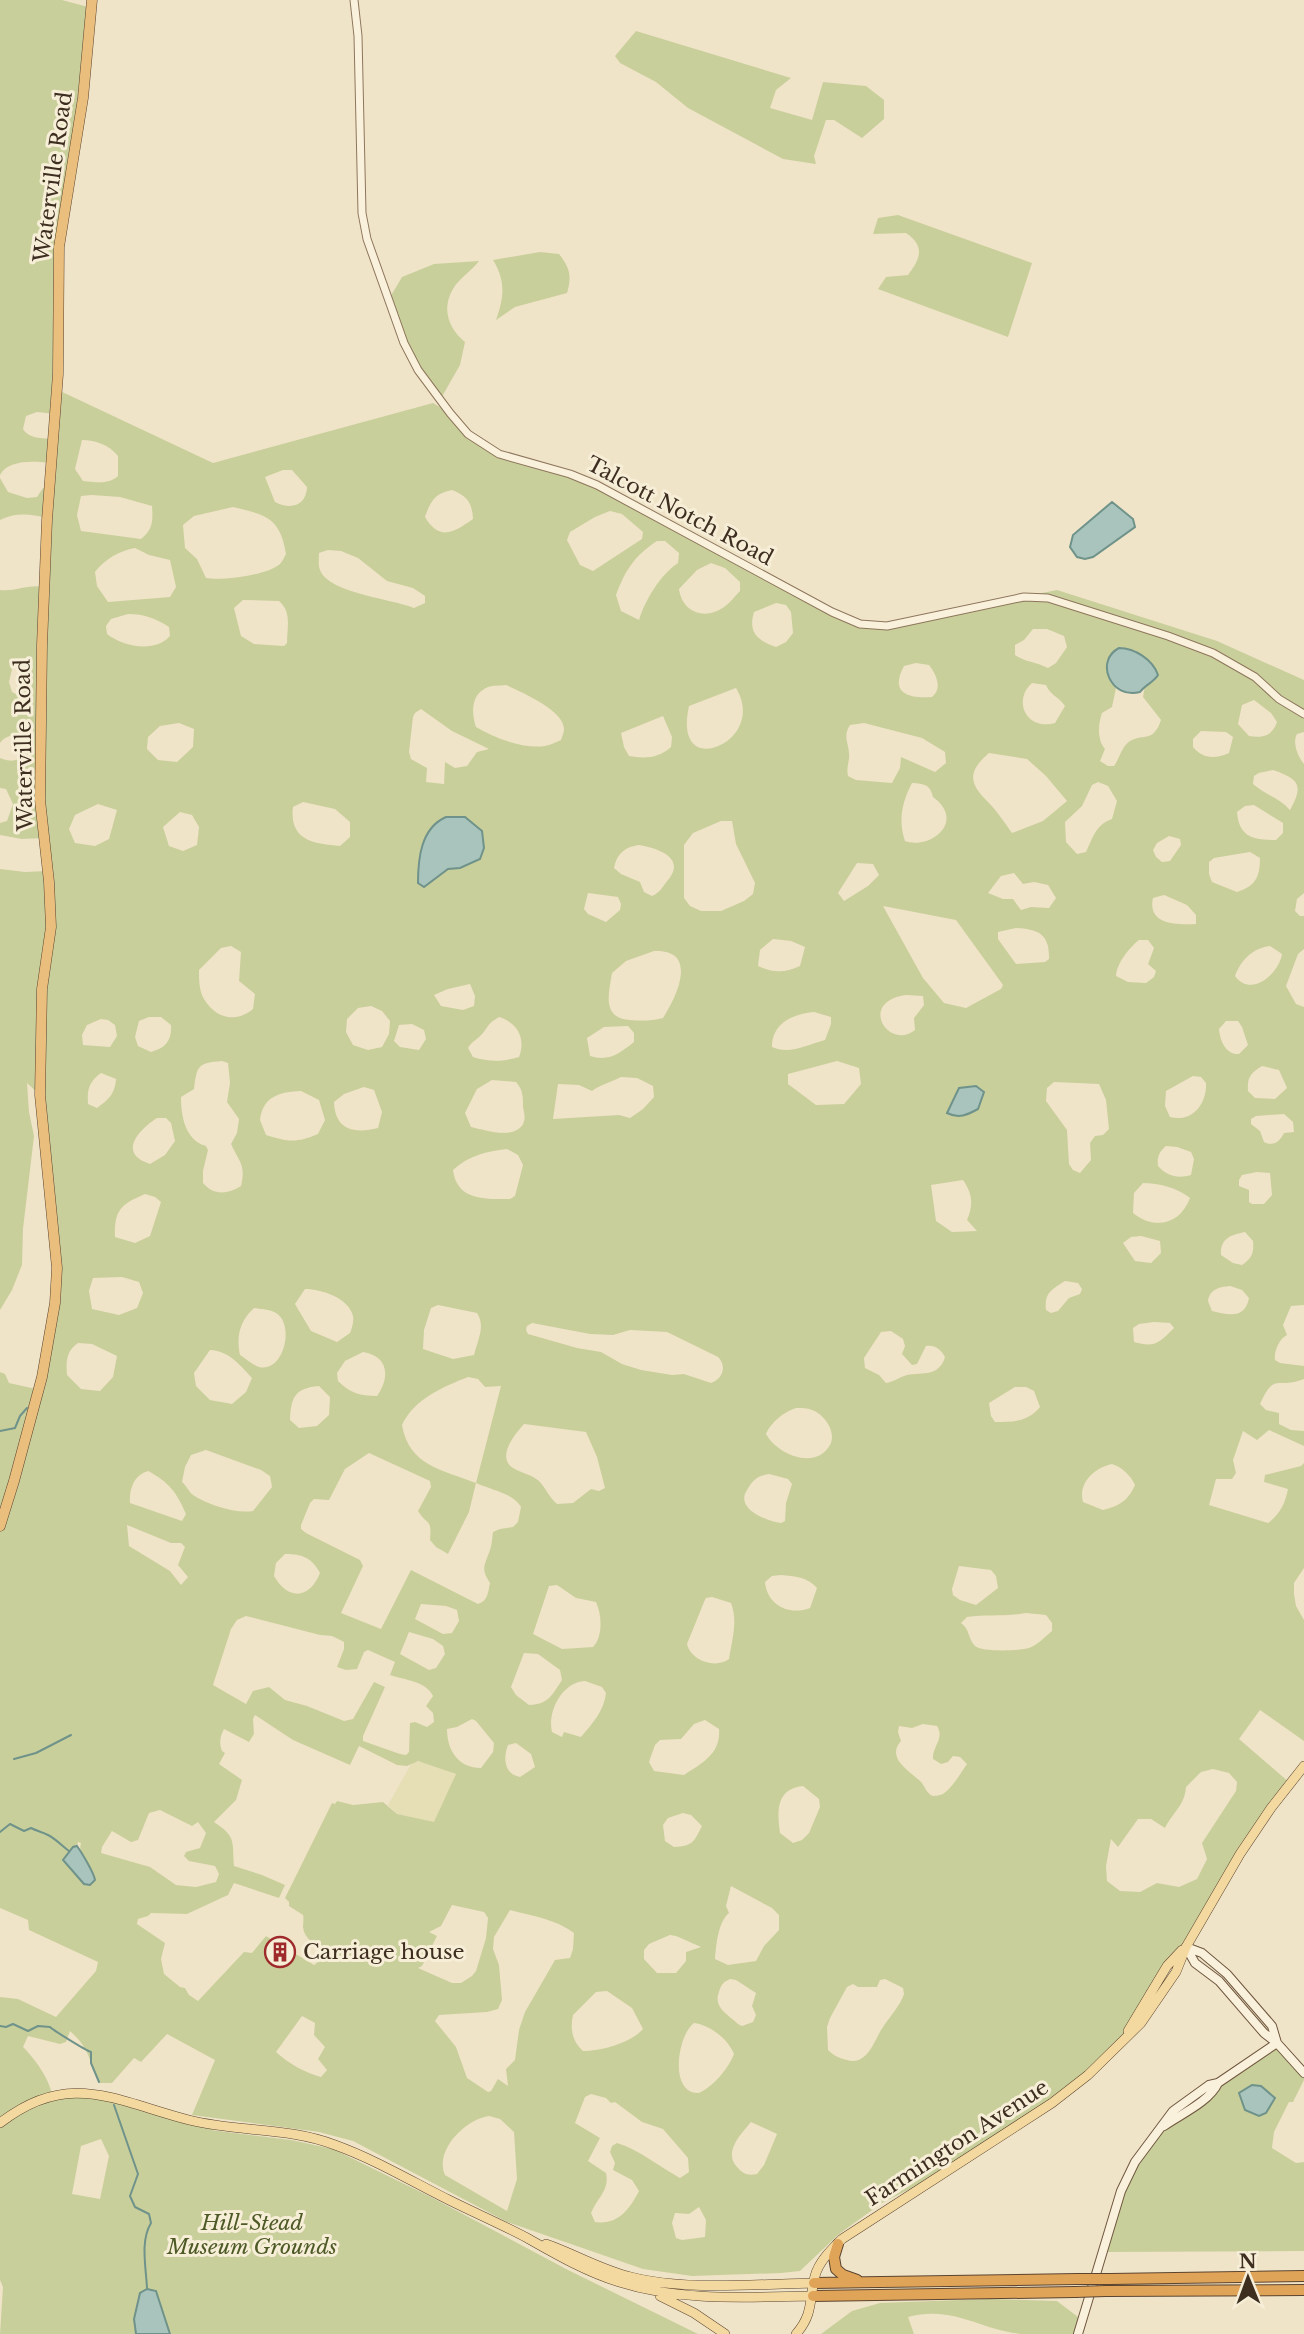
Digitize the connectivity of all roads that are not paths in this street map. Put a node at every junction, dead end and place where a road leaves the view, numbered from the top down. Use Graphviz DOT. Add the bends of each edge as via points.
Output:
graph roads {
  1 [pos="92,0"];
  2 [pos="354,0"];
  3 [pos="1304,714"];
  4 [pos="0,1526"];
  5 [pos="1304,1766"];
  6 [pos="1186,1947"];
  7 [pos="1277,2043"];
  8 [pos="1304,2073"];
  9 [pos="0,2123"];
  10 [pos="531,2240"];
  11 [pos="838,2244"];
  12 [pos="1304,2276"];
  13 [pos="867,2282"];
  14 [pos="814,2283"];
  15 [pos="639,2288"];
  16 [pos="1304,2290"];
  17 [pos="813,2296"];
  18 [pos="725,2334"];
  19 [pos="796,2334"];
  20 [pos="1078,2334"];
  1 -- 4 [label="highway, Waterville Road" via="83,98 59,247 58,374 41,645 40,800 51,927 42,989 40,1095 55,1240 55,1303 42,1377"];
  2 -- 3 [label="street, Talcott Notch Road" via="362,213 367,239 412,359 450,413 481,444 499,454 590,482 860,624 887,626 1024,597 1048,598 1213,653"];
  5 -- 6 [label="main road, Farmington Avenue" via="1240,1854"];
  6 -- 7 [label="main road" via="1195,1963"];
  6 -- 11 [label="main road, Farmington Avenue" via="1158,2002 1088,2075"];
  7 -- 8 [label="main road"];
  7 -- 20 [label="main road" via="1173,2111 1141,2152 1127,2176"];
  9 -- 10 [label="main road" via="40,2098 80,2092 115,2097 203,2123 307,2137 354,2152"];
  10 -- 14 [label="main road" via="606,2269 653,2281"];
  10 -- 15 [label="main road" via="597,2275"];
  11 -- 13 [label="highway" via="837,2271"];
  11 -- 14 [label="main road, Farmington Avenue" via="821,2263"];
  12 -- 13 [label="highway, bridge"];
  13 -- 14 [label="highway"];
  14 -- 17 [label="main road, Farmington Avenue"];
  15 -- 17 [label="main road" via="694,2296"];
  15 -- 18 [label="main road" via="694,2313"];
  16 -- 17 [label="highway, bridge"];
  17 -- 19 [label="main road, Farmington Avenue"];
}
